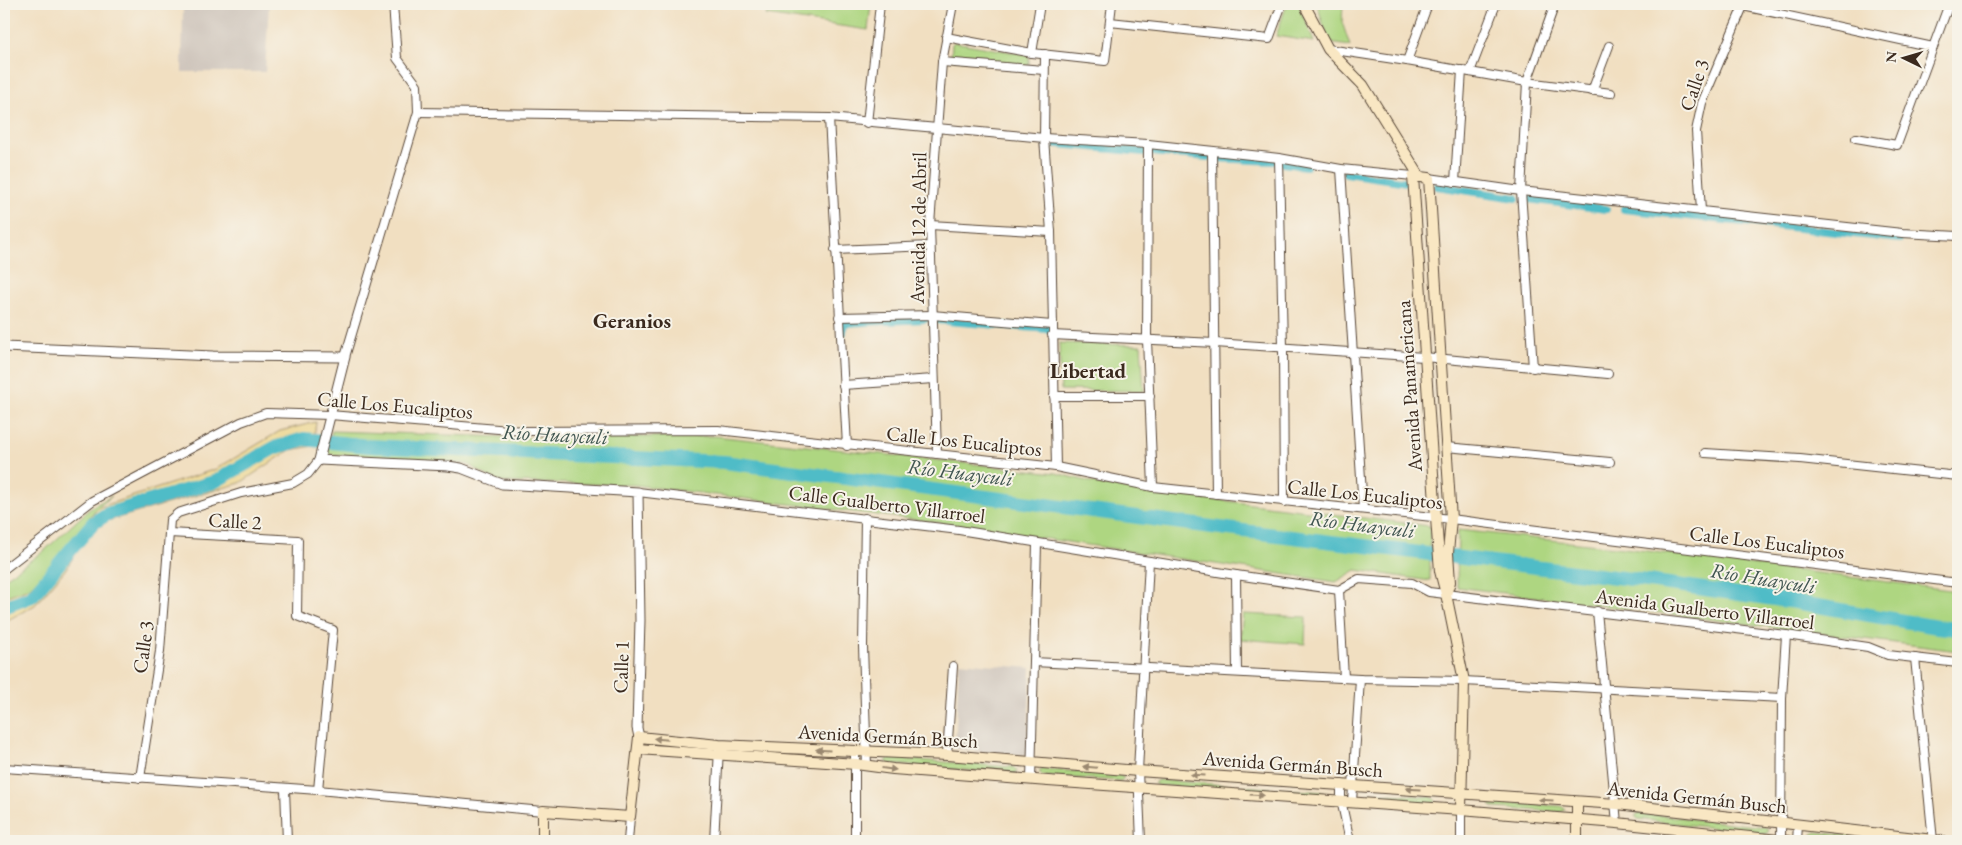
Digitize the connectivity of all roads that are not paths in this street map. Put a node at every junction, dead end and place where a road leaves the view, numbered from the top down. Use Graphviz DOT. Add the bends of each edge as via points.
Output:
graph roads {
  1 [pos="393,4"];
  2 [pos="880,4"];
  3 [pos="953,4"];
  4 [pos="1040,4"];
  5 [pos="1112,4"];
  6 [pos="1282,4"];
  7 [pos="1304,4"];
  8 [pos="1428,4"];
  9 [pos="1496,4"];
  10 [pos="1555,4"];
  11 [pos="1949,4"];
  12 [pos="1743,5"];
  13 [pos="1110,22"];
  14 [pos="946,37"];
  15 [pos="1609,46"];
  16 [pos="1934,47"];
  17 [pos="1328,49"];
  18 [pos="1032,52"];
  19 [pos="1045,54"];
  20 [pos="1407,61"];
  21 [pos="942,62"];
  22 [pos="1044,70"];
  23 [pos="1466,71"];
  24 [pos="1527,82"];
  25 [pos="1592,92"];
  26 [pos="1611,93"];
  27 [pos="418,112"];
  28 [pos="829,118"];
  29 [pos="867,123"];
  30 [pos="937,129"];
  31 [pos="1044,138"];
  32 [pos="1856,138"];
  33 [pos="1148,144"];
  34 [pos="1212,151"];
  35 [pos="1278,158"];
  36 [pos="1341,169"];
  37 [pos="1421,177"];
  38 [pos="1455,182"];
  39 [pos="1521,191"];
  40 [pos="1701,211"];
  41 [pos="930,225"];
  42 [pos="1051,232"];
  43 [pos="1958,236"];
  44 [pos="930,246"];
  45 [pos="835,250"];
  46 [pos="932,315"];
  47 [pos="839,317"];
  48 [pos="1052,325"];
  49 [pos="1052,335"];
  50 [pos="1147,339"];
  51 [pos="1215,343"];
  52 [pos="4,347"];
  53 [pos="1284,348"];
  54 [pos="1353,353"];
  55 [pos="345,357"];
  56 [pos="1424,357"];
  57 [pos="1441,358"];
  58 [pos="1533,368"];
  59 [pos="1608,374"];
  60 [pos="934,380"];
  61 [pos="843,385"];
  62 [pos="1054,396"];
  63 [pos="1150,396"];
  64 [pos="330,415"];
  65 [pos="847,446"];
  66 [pos="1446,447"];
  67 [pos="1705,453"];
  68 [pos="937,454"];
  69 [pos="319,460"];
  70 [pos="1610,462"];
  71 [pos="1056,467"];
  72 [pos="1958,476"];
  73 [pos="1153,487"];
  74 [pos="638,492"];
  75 [pos="1216,494"];
  76 [pos="1284,502"];
  77 [pos="1363,509"];
  78 [pos="865,518"];
  79 [pos="1436,518"];
  80 [pos="1451,519"];
  81 [pos="169,533"];
  82 [pos="1037,543"];
  83 [pos="1444,552"];
  84 [pos="1149,561"];
  85 [pos="4,569"];
  86 [pos="1236,575"];
  87 [pos="1958,583"];
  88 [pos="1340,590"];
  89 [pos="1446,594"];
  90 [pos="1597,612"];
  91 [pos="1786,635"];
  92 [pos="1915,658"];
  93 [pos="1034,662"];
  94 [pos="1958,663"];
  95 [pos="953,666"];
  96 [pos="1143,667"];
  97 [pos="1237,672"];
  98 [pos="1344,678"];
  99 [pos="1360,678"];
  100 [pos="1464,681"];
  101 [pos="1604,690"];
  102 [pos="1782,698"];
  103 [pos="640,737"];
  104 [pos="638,749"];
  105 [pos="719,750"];
  106 [pos="861,752"];
  107 [pos="947,755"];
  108 [pos="1032,762"];
  109 [pos="856,764"];
  110 [pos="867,766"];
  111 [pos="4,768"];
  112 [pos="1138,771"];
  113 [pos="140,778"];
  114 [pos="1032,780"];
  115 [pos="1341,784"];
  116 [pos="1354,785"];
  117 [pos="285,788"];
  118 [pos="1139,788"];
  119 [pos="318,790"];
  120 [pos="1462,793"];
  121 [pos="1347,801"];
  122 [pos="1577,802"];
  123 [pos="1616,804"];
  124 [pos="1461,810"];
  125 [pos="542,811"];
  126 [pos="630,817"];
  127 [pos="1577,819"];
  128 [pos="1617,823"];
  129 [pos="1781,823"];
  130 [pos="1798,825"];
  131 [pos="287,841"];
  132 [pos="542,841"];
  133 [pos="628,841"];
  134 [pos="714,841"];
  135 [pos="855,841"];
  136 [pos="1141,841"];
  137 [pos="1350,841"];
  138 [pos="1461,841"];
  139 [pos="1577,841"];
  140 [pos="1785,841"];
  141 [pos="1797,841"];
  142 [pos="1936,841"];
  1 -- 27 [label="street" via="397,58 416,85"];
  2 -- 29 [label="street"];
  3 -- 14 [label="street, Avenida 12 de Abril"];
  4 -- 18 [label="street"];
  5 -- 13 [label="street"];
  6 -- 13 [label="street" via="1269,39"];
  7 -- 17 [label="main road, Avenida Panamericana"];
  8 -- 20 [label="street"];
  9 -- 23 [label="street"];
  10 -- 24 [label="street"];
  11 -- 16 [label="street"];
  12 -- 16 [label="street"];
  12 -- 40 [label="street, Calle 3" via="1702,103 1696,131"];
  13 -- 19 [label="street" via="1105,61"];
  14 -- 18 [label="street"];
  14 -- 21 [label="street, Avenida 12 de Abril"];
  15 -- 25 [label="street"];
  16 -- 32 [label="street" via="1897,145"];
  17 -- 20 [label="street"];
  17 -- 37 [label="main road, Avenida Panamericana" via="1363,85"];
  18 -- 19 [label="street"];
  19 -- 22 [label="street"];
  20 -- 23 [label="street"];
  21 -- 22 [label="street"];
  21 -- 30 [label="street, Avenida 12 de Abril"];
  22 -- 31 [label="street"];
  23 -- 24 [label="street"];
  23 -- 38 [label="street"];
  24 -- 25 [label="street"];
  24 -- 39 [label="street"];
  25 -- 26 [label="street"];
  27 -- 28 [label="street"];
  27 -- 55 [label="street"];
  28 -- 29 [label="street"];
  28 -- 45 [label="street"];
  29 -- 30 [label="street"];
  30 -- 31 [label="street"];
  30 -- 41 [label="street, Avenida 12 de Abril"];
  31 -- 33 [label="street"];
  31 -- 42 [label="street"];
  33 -- 34 [label="street"];
  33 -- 50 [label="street"];
  34 -- 35 [label="street"];
  34 -- 51 [label="street"];
  35 -- 36 [label="street"];
  35 -- 53 [label="street"];
  36 -- 37 [label="street"];
  36 -- 54 [label="street"];
  37 -- 38 [label="street"];
  37 -- 56 [label="main road, Avenida Panamericana"];
  37 -- 57 [label="main road, Avenida Panamericana"];
  38 -- 39 [label="street"];
  39 -- 40 [label="street"];
  39 -- 58 [label="street"];
  40 -- 43 [label="street"];
  41 -- 42 [label="street"];
  41 -- 44 [label="street, Avenida 12 de Abril"];
  42 -- 48 [label="street"];
  44 -- 45 [label="street"];
  44 -- 46 [label="street, Avenida 12 de Abril"];
  45 -- 47 [label="street"];
  46 -- 47 [label="street"];
  46 -- 48 [label="street"];
  46 -- 60 [label="street, Avenida 12 de Abril"];
  47 -- 61 [label="street"];
  48 -- 49 [label="street"];
  49 -- 50 [label="street"];
  49 -- 62 [label="street"];
  50 -- 51 [label="street"];
  50 -- 63 [label="street"];
  51 -- 53 [label="street"];
  51 -- 75 [label="street"];
  52 -- 55 [label="street" via="213,356"];
  53 -- 54 [label="street"];
  53 -- 76 [label="street"];
  54 -- 56 [label="street"];
  54 -- 77 [label="street"];
  55 -- 64 [label="street"];
  56 -- 57 [label="street"];
  56 -- 79 [label="main road, Avenida Panamericana"];
  57 -- 58 [label="street"];
  57 -- 66 [label="main road, Avenida Panamericana"];
  58 -- 59 [label="street"];
  60 -- 61 [label="street"];
  60 -- 68 [label="street, Avenida 12 de Abril"];
  61 -- 65 [label="street"];
  62 -- 63 [label="street"];
  62 -- 71 [label="street"];
  63 -- 73 [label="street"];
  64 -- 65 [label="street, Calle Los Eucaliptos" via="523,431 718,430"];
  64 -- 69 [label="street"];
  64 -- 85 [label="street, Calle Los Eucaliptos" via="266,413 241,422 92,501"];
  65 -- 68 [label="street, Calle Los Eucaliptos"];
  66 -- 70 [label="street"];
  66 -- 80 [label="main road, Avenida Panamericana"];
  67 -- 72 [label="street" via="1800,459"];
  68 -- 71 [label="street, Calle Los Eucaliptos"];
  69 -- 74 [label="street, Calle Gualberto Villarroel" via="448,466 502,484"];
  69 -- 81 [label="street, Calle 3" via="308,474 292,483 241,493 178,513 170,520"];
  71 -- 73 [label="street, Calle Los Eucaliptos"];
  73 -- 75 [label="street, Calle Los Eucaliptos"];
  74 -- 78 [label="street, Calle Gualberto Villarroel"];
  74 -- 103 [label="street, Calle 1" via="640,620 637,728"];
  75 -- 76 [label="street, Calle Los Eucaliptos"];
  76 -- 77 [label="street, Calle Los Eucaliptos"];
  77 -- 79 [label="street, Calle Los Eucaliptos"];
  78 -- 82 [label="street, Calle Gualberto Villarroel"];
  78 -- 106 [label="street"];
  79 -- 80 [label="street, Calle Los Eucaliptos"];
  79 -- 83 [label="main road, Avenida Panamericana"];
  80 -- 83 [label="main road, Avenida Panamericana"];
  80 -- 87 [label="street, Calle Los Eucaliptos"];
  81 -- 113 [label="street, Calle 3" via="160,651"];
  81 -- 119 [label="street, Calle 2" via="298,540 297,616 333,630"];
  82 -- 84 [label="street, Calle Gualberto Villarroel"];
  82 -- 93 [label="street"];
  83 -- 89 [label="main road, Avenida Panamericana"];
  84 -- 86 [label="street, Calle Gualberto Villarroel"];
  84 -- 96 [label="street"];
  86 -- 88 [label="street, Calle Gualberto Villarroel"];
  86 -- 97 [label="street"];
  88 -- 89 [label="street" via="1359,579 1412,583 1429,592"];
  88 -- 98 [label="street"];
  89 -- 90 [label="street, Avenida Gualberto Villarroel"];
  89 -- 100 [label="main road, Avenida Panamericana"];
  90 -- 91 [label="street, Avenida Gualberto Villarroel"];
  90 -- 101 [label="street"];
  91 -- 92 [label="street, Avenida Gualberto Villarroel" via="1868,647 1888,655"];
  91 -- 102 [label="street"];
  92 -- 94 [label="street, Avenida Gualberto Villarroel"];
  92 -- 142 [label="street"];
  93 -- 96 [label="street"];
  93 -- 108 [label="street"];
  95 -- 107 [label="street"];
  96 -- 97 [label="street"];
  96 -- 112 [label="street"];
  97 -- 98 [label="street"];
  98 -- 99 [label="street"];
  99 -- 100 [label="street"];
  99 -- 116 [label="street"];
  100 -- 101 [label="street"];
  100 -- 120 [label="main road, Avenida Panamericana"];
  101 -- 102 [label="street"];
  101 -- 123 [label="street"];
  102 -- 129 [label="street"];
  103 -- 104 [label="main road, Calle 1"];
  105 -- 103 [label="main road, Avenida Germán Busch, one-way"];
  104 -- 105 [label="main road, Avenida Germán Busch"];
  104 -- 126 [label="main road, Calle 1"];
  106 -- 105 [label="main road, Avenida Germán Busch, one-way"];
  105 -- 109 [label="main road, Avenida Germán Busch"];
  105 -- 134 [label="street"];
  106 -- 107 [label="main road, Avenida Germán Busch"];
  106 -- 109 [label="street"];
  106 -- 110 [label="street"];
  107 -- 108 [label="main road, Avenida Germán Busch"];
  112 -- 108 [label="main road, Avenida Germán Busch, one-way"];
  108 -- 114 [label="street"];
  109 -- 110 [label="main road, Avenida Germán Busch"];
  109 -- 135 [label="street"];
  110 -- 114 [label="main road, Avenida Germán Busch, one-way"];
  111 -- 113 [label="street"];
  115 -- 112 [label="main road, Avenida Germán Busch, one-way"];
  112 -- 118 [label="street"];
  113 -- 117 [label="street"];
  114 -- 118 [label="main road, Avenida Germán Busch"];
  115 -- 116 [label="main road, Avenida Germán Busch"];
  115 -- 121 [label="street"];
  120 -- 116 [label="main road, Avenida Germán Busch, one-way"];
  116 -- 121 [label="street"];
  117 -- 119 [label="street"];
  117 -- 131 [label="street"];
  118 -- 121 [label="main road, Avenida Germán Busch, one-way"];
  118 -- 136 [label="street"];
  119 -- 125 [label="street"];
  122 -- 120 [label="main road, Avenida Germán Busch, one-way"];
  120 -- 124 [label="main road, Avenida Panamericana"];
  121 -- 124 [label="main road, Avenida Germán Busch"];
  121 -- 137 [label="street"];
  122 -- 123 [label="main road, Avenida Germán Busch"];
  122 -- 127 [label="main road"];
  123 -- 128 [label="street"];
  123 -- 129 [label="main road, Avenida Germán Busch"];
  124 -- 127 [label="main road, Avenida Germán Busch"];
  124 -- 138 [label="street, Avenida Panamericana"];
  125 -- 126 [label="main road"];
  125 -- 132 [label="main road"];
  126 -- 133 [label="street, Calle 1"];
  127 -- 128 [label="main road, Avenida Germán Busch"];
  127 -- 139 [label="main road"];
  128 -- 140 [label="main road, Avenida Germán Busch"];
  129 -- 130 [label="main road, Avenida Germán Busch"];
  129 -- 140 [label="street"];
  130 -- 141 [label="street"];
  130 -- 142 [label="main road, Avenida Germán Busch"];
}
